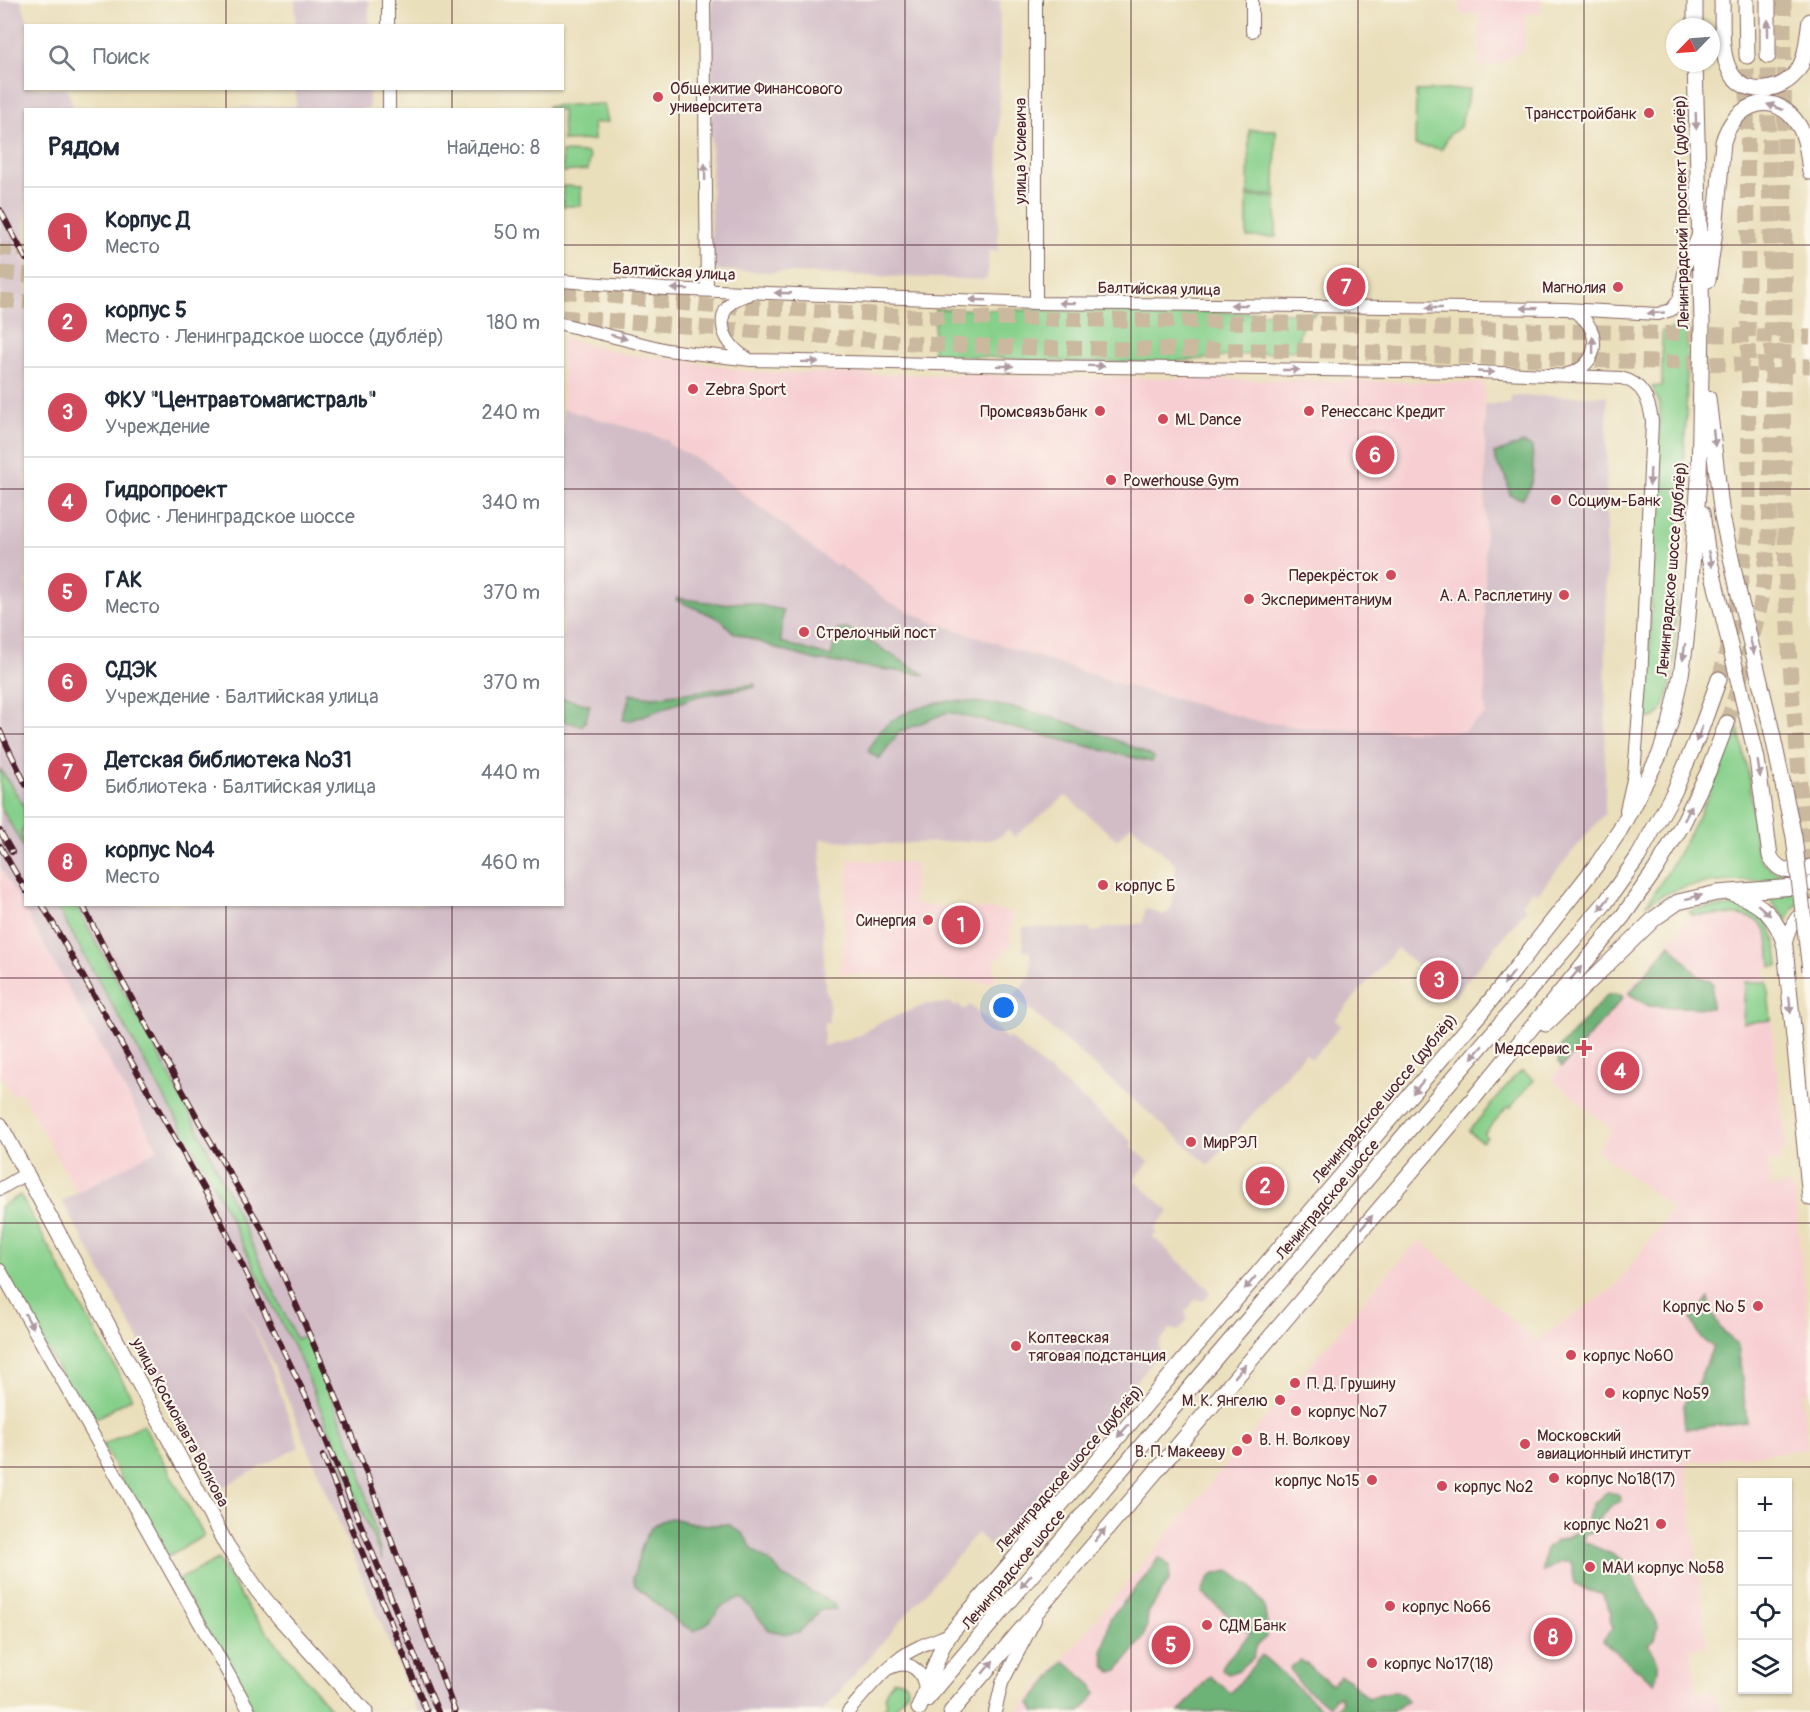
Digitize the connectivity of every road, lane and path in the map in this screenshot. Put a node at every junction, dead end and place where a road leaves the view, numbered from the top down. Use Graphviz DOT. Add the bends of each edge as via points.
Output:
graph roads {
  1 [pos="388,0"];
  2 [pos="704,0"];
  3 [pos="1036,0"];
  4 [pos="1252,0"];
  5 [pos="1695,0"];
  6 [pos="1722,0"];
  7 [pos="1746,0"];
  8 [pos="1768,0"];
  9 [pos="1695,18"];
  10 [pos="1810,21"];
  11 [pos="388,24"];
  12 [pos="1252,31"];
  13 [pos="1747,56"];
  14 [pos="1768,56"];
  15 [pos="1695,72"];
  16 [pos="389,90"];
  17 [pos="389,108"];
  18 [pos="1810,172"];
  19 [pos="1699,232"];
  20 [pos="564,281"];
  21 [pos="707,290"];
  22 [pos="759,292"];
  23 [pos="1036,303"];
  24 [pos="1564,309"];
  25 [pos="1702,322"];
  26 [pos="564,324"];
  27 [pos="1702,359"];
  28 [pos="751,360"];
  29 [pos="1560,376"];
  30 [pos="1699,480"];
  31 [pos="1719,679"];
  32 [pos="1727,723"];
  33 [pos="1620,831"];
  34 [pos="1810,867"];
  35 [pos="1810,883"];
  36 [pos="1726,892"];
  37 [pos="1810,906"];
  38 [pos="1785,946"];
  39 [pos="1810,970"];
  40 [pos="1483,1010"];
  41 [pos="1473,1099"];
  42 [pos="1417,1120"];
  43 [pos="0,1125"];
  44 [pos="27,1173"];
  45 [pos="0,1189"];
  46 [pos="1810,1198"];
  47 [pos="0,1270"];
  48 [pos="1051,1593"];
  49 [pos="950,1634"];
  50 [pos="884,1673"];
  51 [pos="925,1691"];
  52 [pos="917,1710"];
  53 [pos="250,1712"];
  54 [pos="365,1712"];
  55 [pos="848,1712"];
  56 [pos="951,1712"];
  57 [pos="995,1712"];
  1 -- 11 [label="street"];
  21 -- 2 [label="street, one-way"];
  3 -- 23 [label="street, улица Усиевича"];
  4 -- 12 [label="street"];
  5 -- 9 [label="main road"];
  6 -- 10 [label="main road" via="1726,62 1739,82 1750,88 1772,88 1799,69"];
  7 -- 13 [label="main road"];
  14 -- 8 [label="main road, one-way"];
  15 -- 19 [label="main road, Ленинградский проспект (дублёр), one-way"];
  16 -- 17 [label="street"];
  18 -- 25 [label="main road, one-way" via="1804,136 1790,114 1769,103 1747,107 1735,117 1723,142"];
  19 -- 24 [label="street, Балтийская улица, one-way" via="1685,267 1678,300 1671,310 1658,315"];
  19 -- 25 [label="main road, Ленинградский проспект (дублёр)"];
  21 -- 20 [label="street, Балтийская улица, one-way"];
  21 -- 22 [label="street, Балтийская улица"];
  23 -- 22 [label="street, Балтийская улица, one-way"];
  22 -- 28 [label="street" via="734,300 723,318 728,342"];
  24 -- 23 [label="street, Балтийская улица, one-way"];
  29 -- 24 [label="street, one-way" via="1587,364 1595,347 1582,318"];
  25 -- 27 [label="main road, Ленинградский проспект (дублёр)"];
  26 -- 28 [label="street, one-way" via="667,350"];
  27 -- 30 [label="main road, Ленинградское шоссе (дублёр)"];
  27 -- 39 [label="main road, one-way, bridge" via="1722,516 1794,837"];
  28 -- 29 [label="street, one-way"];
  29 -- 33 [label="street, one-way" via="1621,378 1634,383 1647,399 1652,421 1635,764"];
  30 -- 33 [label="main road, Ленинградское шоссе (дублёр), one-way" via="1686,641 1676,700 1659,756"];
  30 -- 34 [label="main road, one-way" via="1707,549 1757,759 1770,856 1785,870"];
  31 -- 42 [label="main road, Ленинградское шоссе, one-way" via="1674,792 1623,880"];
  41 -- 32 [label="main road, one-way" via="1651,877 1694,802"];
  33 -- 40 [label="main road, Ленинградское шоссе (дублёр), one-way"];
  35 -- 36 [label="main road"];
  36 -- 38 [label="main road, one-way" via="1764,908 1778,924"];
  41 -- 36 [label="main road, one-way" via="1660,914 1678,902"];
  37 -- 38 [label="street" via="1793,921"];
  38 -- 46 [label="main road, one-way"];
  40 -- 42 [label="main road"];
  40 -- 49 [label="main road, Ленинградское шоссе (дублёр), one-way"];
  48 -- 41 [label="main road, one-way"];
  42 -- 52 [label="main road, Ленинградское шоссе, one-way"];
  43 -- 44 [label="main road, улица Космонавта Волкова"];
  44 -- 45 [label="street"];
  44 -- 54 [label="main road, улица Космонавта Волкова" via="227,1546 280,1618"];
  47 -- 53 [label="street, one-way"];
  56 -- 48 [label="main road, one-way"];
  48 -- 57 [label="street" via="1002,1683"];
  49 -- 50 [label="street" via="908,1653"];
  49 -- 51 [label="main road, Ленинградское шоссе (дублёр)"];
  50 -- 51 [label="street" via="897,1665 909,1665 922,1675"];
  50 -- 55 [label="street"];
  51 -- 52 [label="main road, Ленинградское шоссе (дублёр)"];
}
